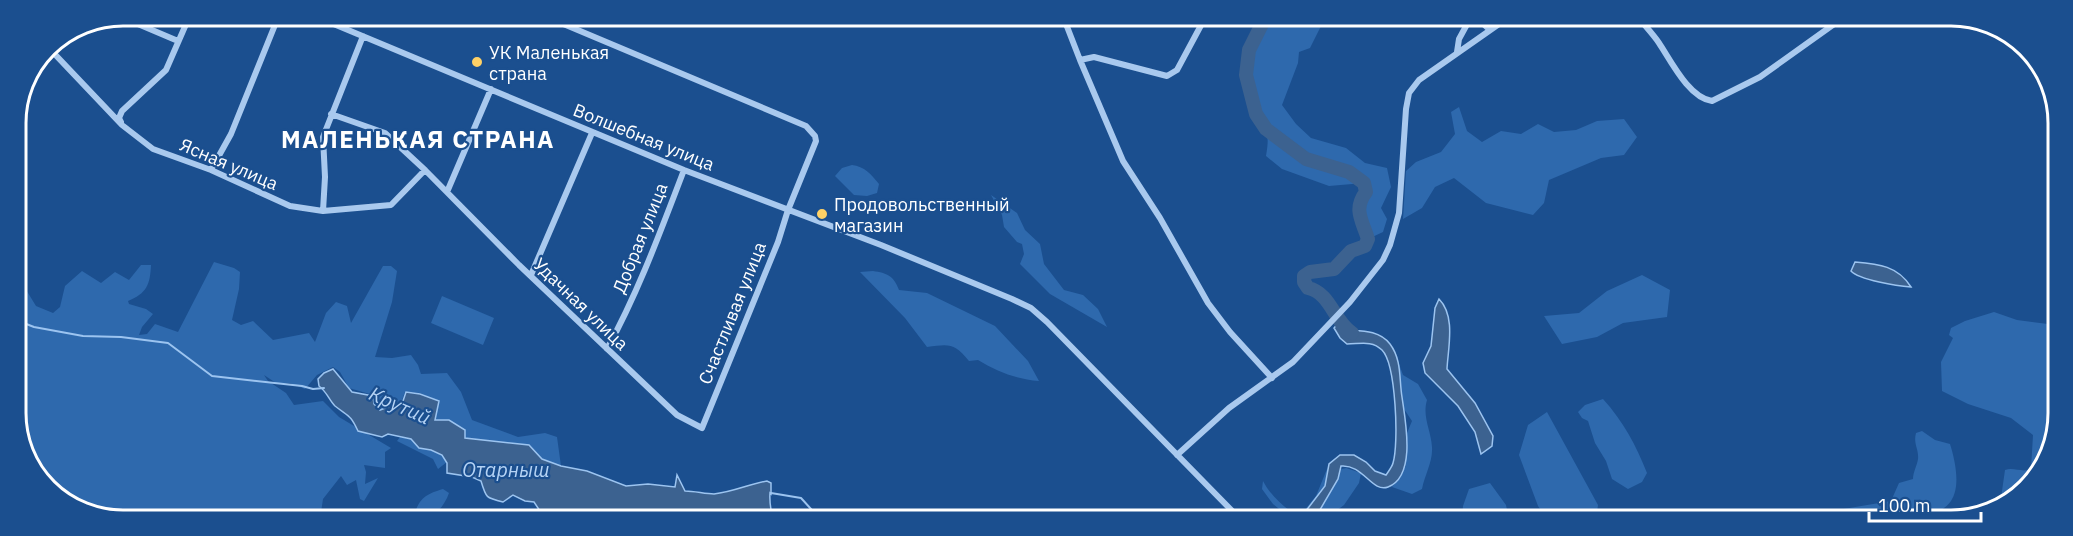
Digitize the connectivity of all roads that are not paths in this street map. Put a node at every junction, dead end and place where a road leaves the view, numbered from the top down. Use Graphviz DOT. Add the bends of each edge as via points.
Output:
graph roads {
  1 [pos="143,26"];
  2 [pos="184,26"];
  3 [pos="275,26"];
  4 [pos="339,26"];
  5 [pos="568,26"];
  6 [pos="1067,26"];
  7 [pos="1201,26"];
  8 [pos="1466,26"];
  9 [pos="1486,26"];
  10 [pos="1496,26"];
  11 [pos="1644,26"];
  12 [pos="1831,26"];
  13 [pos="1490,30"];
  14 [pos="363,36"];
  15 [pos="178,41"];
  16 [pos="1457,52"];
  17 [pos="55,54"];
  18 [pos="1080,60"];
  19 [pos="491,89"];
  20 [pos="332,114"];
  21 [pos="122,125"];
  22 [pos="592,133"];
  23 [pos="211,170"];
  24 [pos="425,170"];
  25 [pos="684,170"];
  26 [pos="447,192"];
  27 [pos="323,210"];
  28 [pos="788,210"];
  29 [pos="531,275"];
  30 [pos="607,349"];
  31 [pos="1272,378"];
  32 [pos="702,428"];
  33 [pos="1177,455"];
  34 [pos="1231,510"];
  1 -- 15 [label="street"];
  2 -- 15 [label="street"];
  3 -- 23 [label="street" via="231,134"];
  4 -- 14 [label="street, Волшебная улица"];
  5 -- 28 [label="street, Счастливая улица" via="811,130 816,141"];
  6 -- 18 [label="street"];
  7 -- 18 [label="street" via="1177,70 1167,76 1094,57"];
  8 -- 16 [label="street"];
  9 -- 13 [label="street"];
  10 -- 13 [label="street"];
  11 -- 12 [label="street" via="1681,77 1698,95 1712,101 1760,77"];
  13 -- 16 [label="street"];
  14 -- 19 [label="street, Волшебная улица"];
  14 -- 20 [label="street"];
  15 -- 21 [label="street" via="166,70 122,111"];
  16 -- 31 [label="street" via="1409,93 1399,213 1383,260 1323,332"];
  17 -- 21 [label="street, Ясная улица"];
  18 -- 31 [label="street" via="1123,161 1208,303"];
  19 -- 22 [label="street, Волшебная улица"];
  19 -- 26 [label="street"];
  20 -- 24 [label="street, Удачная улица" via="385,133"];
  20 -- 27 [label="street" via="323,137"];
  21 -- 23 [label="street, Ясная улица" via="153,149"];
  22 -- 25 [label="street, Волшебная улица"];
  22 -- 29 [label="street"];
  23 -- 27 [label="street, Ясная улица" via="290,206"];
  24 -- 26 [label="street, Удачная улица"];
  24 -- 27 [label="street, Ясная улица" via="391,205"];
  25 -- 28 [label="street, Волшебная улица"];
  25 -- 30 [label="street, Добрая улица" via="640,280"];
  26 -- 29 [label="street, Удачная улица"];
  28 -- 32 [label="street, Счастливая улица"];
  28 -- 33 [label="street, Волшебная улица" via="1031,308"];
  29 -- 30 [label="street, Удачная улица"];
  30 -- 32 [label="street, Удачная улица" via="677,415"];
  31 -- 33 [label="street" via="1229,408"];
  33 -- 34 [label="street, Волшебная улица"];
}
